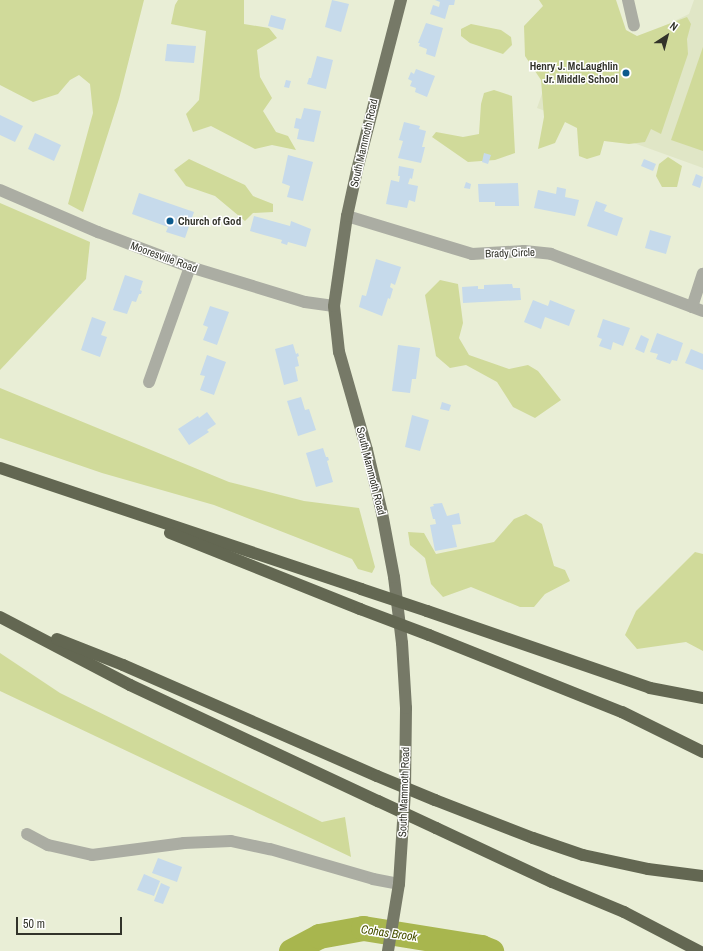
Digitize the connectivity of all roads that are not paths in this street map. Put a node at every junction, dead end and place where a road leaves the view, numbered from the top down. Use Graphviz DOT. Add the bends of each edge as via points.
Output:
graph roads {
  1 [pos="401,0"];
  2 [pos="628,0"];
  3 [pos="634,25"];
  4 [pos="0,190"];
  5 [pos="347,216"];
  6 [pos="190,267"];
  7 [pos="703,274"];
  8 [pos="334,306"];
  9 [pos="697,309"];
  10 [pos="149,382"];
  11 [pos="0,468"];
  12 [pos="52,486"];
  13 [pos="0,617"];
  14 [pos="703,698"];
  15 [pos="703,752"];
  16 [pos="27,834"];
  17 [pos="703,876"];
  18 [pos="399,884"];
  19 [pos="388,951"];
  20 [pos="699,951"];
  1 -- 5 [label="main road, South Mammoth Road" via="368,121"];
  2 -- 3 [label="street"];
  4 -- 6 [label="street, Mooresville Road" via="90,229"];
  5 -- 8 [label="main road, South Mammoth Road"];
  5 -- 9 [label="street, Brady Circle" via="472,254 524,251 551,254"];
  6 -- 8 [label="street, Mooresville Road" via="304,302"];
  6 -- 10 [label="street"];
  7 -- 9 [label="street, Brady Circle"];
  8 -- 18 [label="main road, South Mammoth Road" via="339,352 382,513 394,577 402,643 406,708 405,790"];
  11 -- 12 [label="highway"];
  12 -- 14 [label="highway, bridge" via="650,688"];
  12 -- 15 [label="highway, bridge" via="622,712"];
  13 -- 17 [label="highway, bridge" via="123,665 377,776 534,838 583,855 648,869"];
  13 -- 20 [label="highway, bridge" via="130,685 552,882 624,912"];
  16 -- 18 [label="street" via="48,845 92,855 184,843 231,841"];
  18 -- 19 [label="main road, South Mammoth Road"];
}
